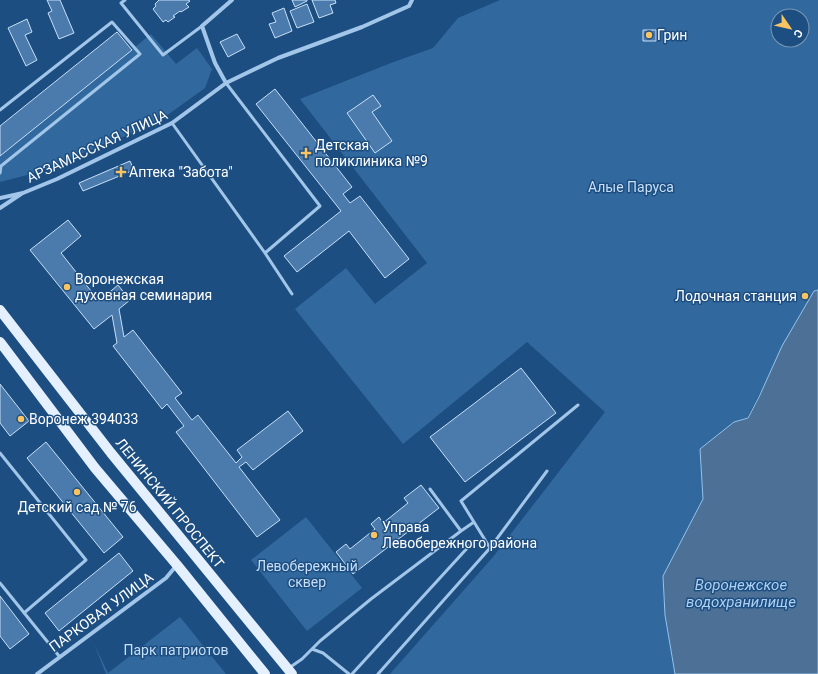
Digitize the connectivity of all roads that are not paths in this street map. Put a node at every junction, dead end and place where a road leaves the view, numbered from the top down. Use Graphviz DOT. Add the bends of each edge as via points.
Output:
graph roads {
  1 [pos="125,0"];
  2 [pos="232,0"];
  3 [pos="412,0"];
  4 [pos="202,26"];
  5 [pos="226,83"];
  6 [pos="0,110"];
  7 [pos="172,123"];
  8 [pos="0,173"];
  9 [pos="23,193"];
  10 [pos="0,198"];
  11 [pos="0,208"];
  12 [pos="265,253"];
  13 [pos="292,294"];
  14 [pos="0,310"];
  15 [pos="0,342"];
  16 [pos="578,405"];
  17 [pos="0,453"];
  18 [pos="547,471"];
  19 [pos="430,489"];
  20 [pos="474,522"];
  21 [pos="461,531"];
  22 [pos="471,544"];
  23 [pos="490,548"];
  24 [pos="177,565"];
  25 [pos="0,583"];
  26 [pos="24,613"];
  27 [pos="312,649"];
  28 [pos="59,656"];
  29 [pos="287,672"];
  30 [pos="37,674"];
  31 [pos="265,674"];
  32 [pos="349,674"];
  33 [pos="352,674"];
  34 [pos="378,674"];
  1 -- 4 [label="lane" via="121,3 163,54"];
  2 -- 4 [label="street"];
  3 -- 5 [label="street, АРЗАМАССКАЯ УЛИЦА" via="409,6 362,27 278,58"];
  4 -- 5 [label="street" via="215,63"];
  5 -- 7 [label="street, АРЗАМАССКАЯ УЛИЦА"];
  5 -- 12 [label="lane" via="320,206"];
  6 -- 8 [label="lane" via="112,22 140,54 1,166"];
  7 -- 9 [label="street, АРЗАМАССКАЯ УЛИЦА"];
  7 -- 12 [label="lane"];
  9 -- 10 [label="street, АРЗАМАССКАЯ УЛИЦА"];
  9 -- 11 [label="street, АРЗАМАССКАЯ УЛИЦА"];
  12 -- 13 [label="lane"];
  14 -- 29 [label="main road, ЛЕНИНСКИЙ ПРОСПЕКТ"];
  15 -- 24 [label="main road" via="95,468"];
  16 -- 20 [label="lane" via="461,501"];
  17 -- 26 [label="lane" via="86,560"];
  18 -- 23 [label="lane"];
  19 -- 21 [label="lane"];
  20 -- 21 [label="lane"];
  20 -- 23 [label="lane"];
  21 -- 27 [label="lane" via="371,598"];
  22 -- 33 [label="lane"];
  23 -- 34 [label="lane"];
  24 -- 28 [label="street, ПАРКОВАЯ УЛИЦА" via="166,578"];
  24 -- 31 [label="main road"];
  25 -- 26 [label="lane"];
  26 -- 28 [label="lane"];
  27 -- 29 [label="lane"];
  27 -- 32 [label="lane" via="323,652"];
  28 -- 30 [label="street, ПАРКОВАЯ УЛИЦА"];
}
